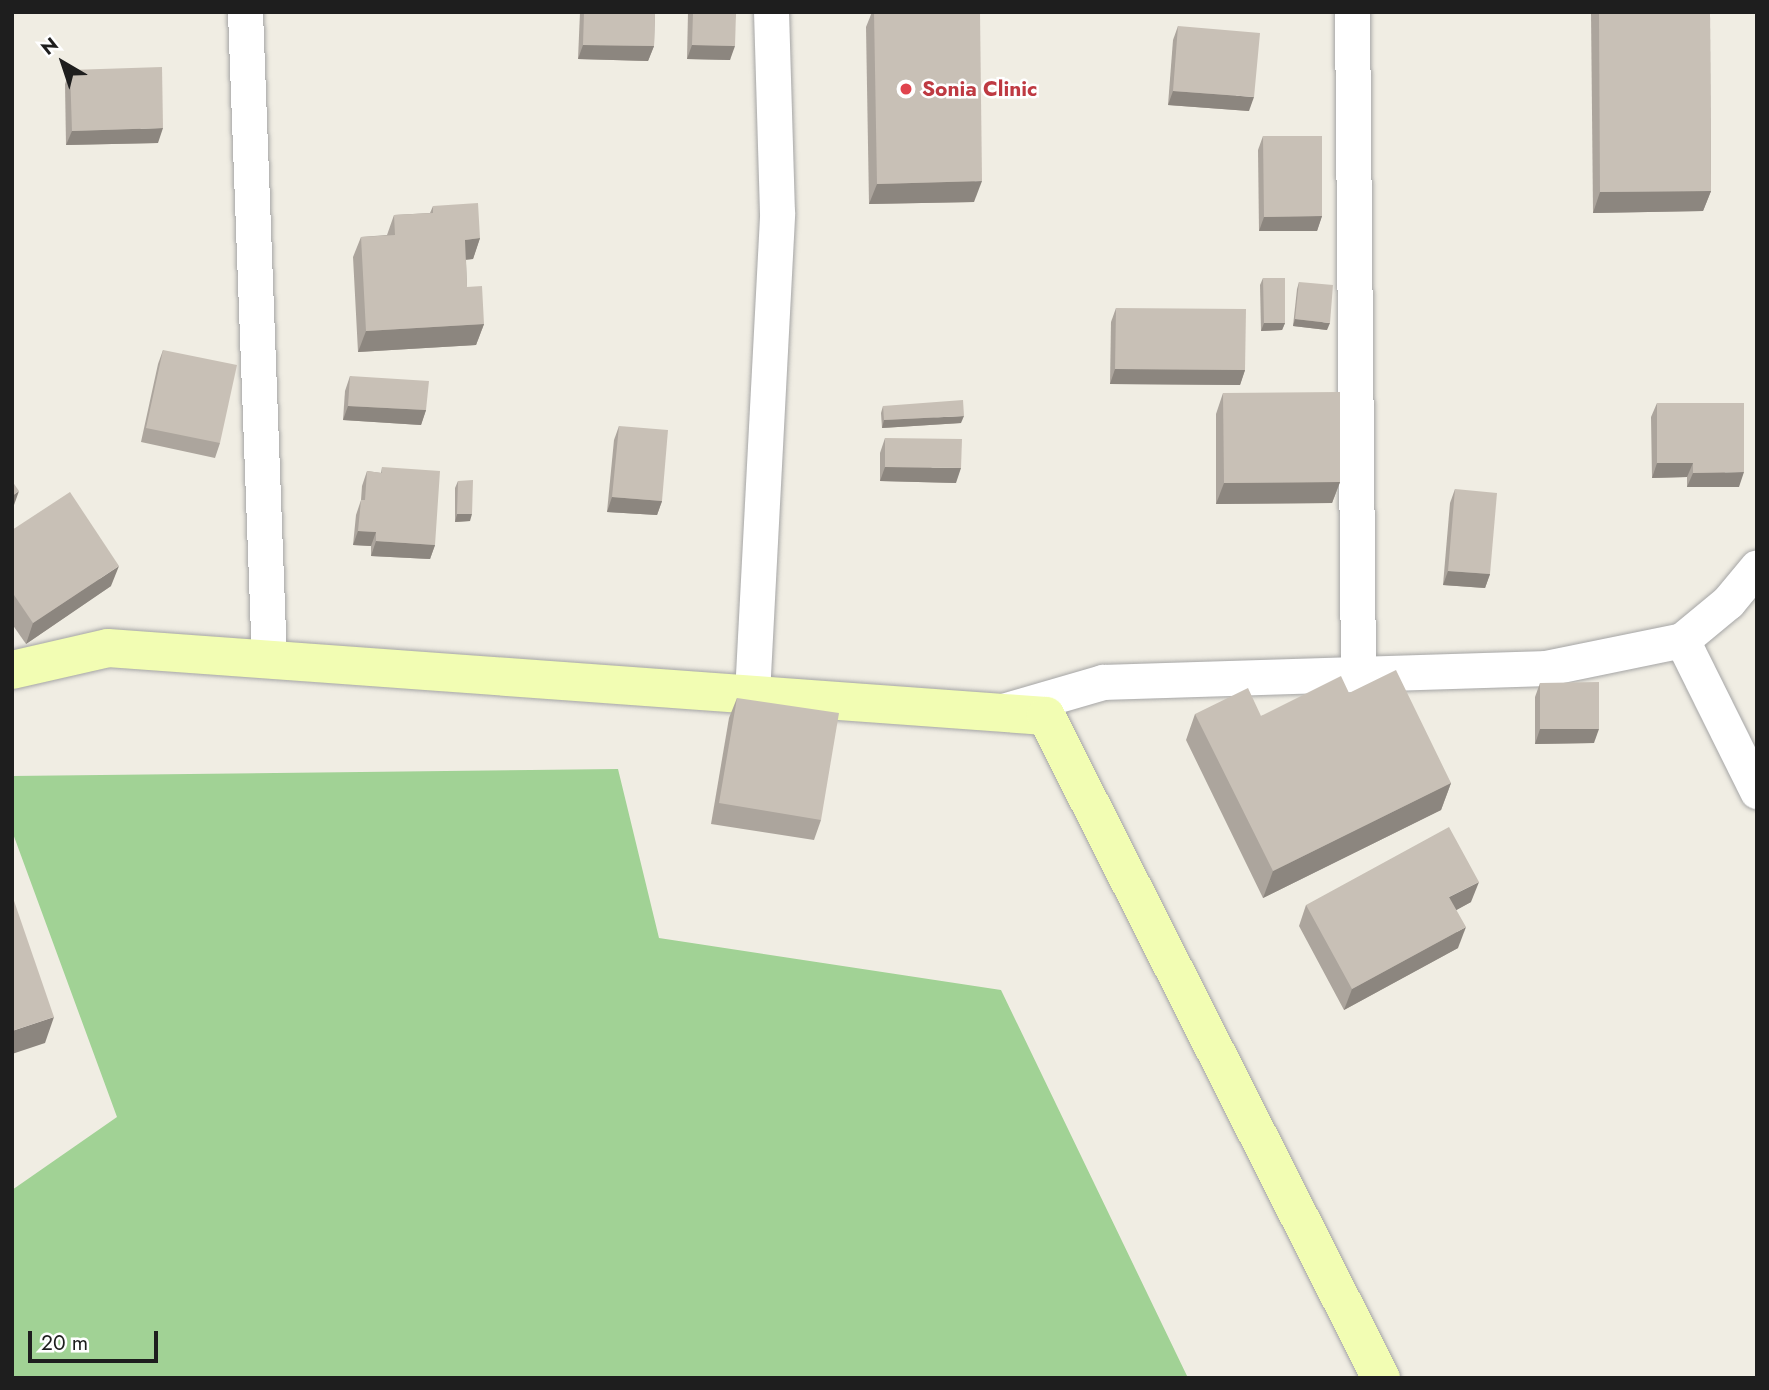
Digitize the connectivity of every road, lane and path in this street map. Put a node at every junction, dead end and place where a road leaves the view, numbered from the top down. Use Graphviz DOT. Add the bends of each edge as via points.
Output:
graph roads {
  1 [pos="245,12"];
  2 [pos="771,12"];
  3 [pos="1352,12"];
  4 [pos="1757,567"];
  5 [pos="1682,639"];
  6 [pos="269,660"];
  7 [pos="12,670"];
  8 [pos="1358,674"];
  9 [pos="752,694"];
  10 [pos="999,712"];
  11 [pos="1757,791"];
  12 [pos="1381,1378"];
  1 -- 6 [label="street" via="245,124"];
  2 -- 9 [label="street" via="778,214"];
  3 -- 8 [label="street"];
  4 -- 5 [label="street" via="1728,602"];
  5 -- 8 [label="street" via="1546,668"];
  5 -- 11 [label="street"];
  6 -- 7 [label="street" via="108,648"];
  6 -- 9 [label="street"];
  8 -- 10 [label="street" via="1103,682"];
  9 -- 10 [label="street"];
  10 -- 12 [label="street" via="1046,716"];
}
